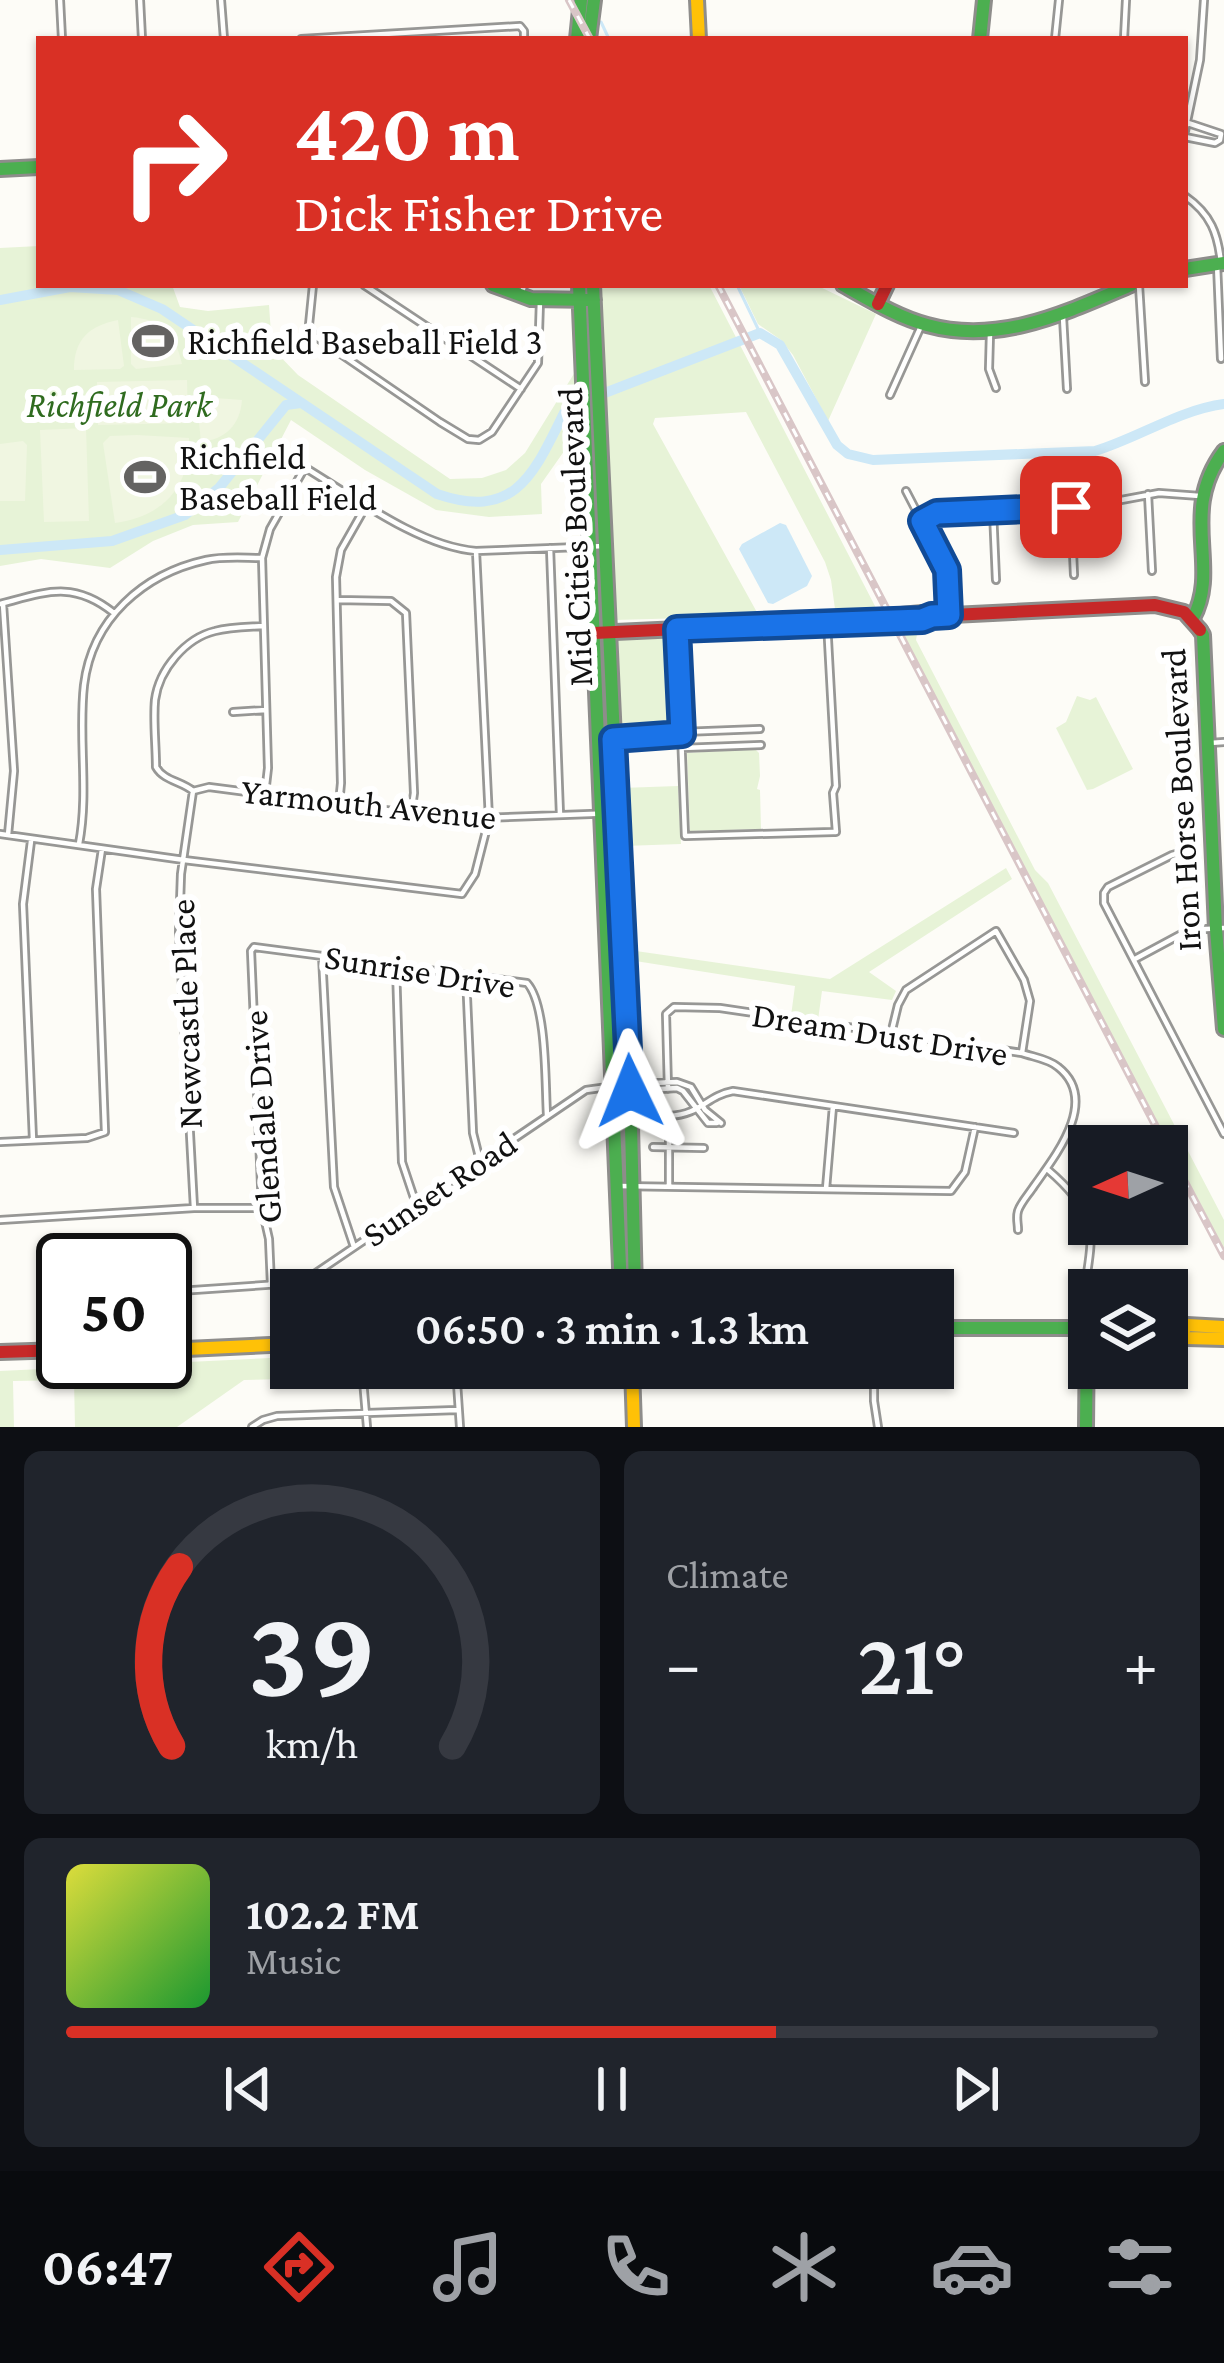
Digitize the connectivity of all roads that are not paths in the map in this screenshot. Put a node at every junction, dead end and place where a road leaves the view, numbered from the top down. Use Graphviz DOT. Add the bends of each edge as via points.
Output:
graph roads {
  1 [pos="60,0"];
  2 [pos="140,0"];
  3 [pos="221,0"];
  4 [pos="581,0"];
  5 [pos="594,0"];
  6 [pos="697,0"];
  7 [pos="984,0"];
  8 [pos="1059,0"];
  9 [pos="1126,0"];
  10 [pos="1204,0"];
  11 [pos="448,30"];
  12 [pos="62,36"];
  13 [pos="142,36"];
  14 [pos="224,36"];
  15 [pos="372,36"];
  16 [pos="448,36"];
  17 [pos="524,36"];
  18 [pos="577,36"];
  19 [pos="590,36"];
  20 [pos="699,36"];
  21 [pos="980,36"];
  22 [pos="1055,36"];
  23 [pos="1124,36"];
  24 [pos="1188,117"];
  25 [pos="1188,122"];
  26 [pos="1188,135"];
  27 [pos="36,167"];
  28 [pos="0,169"];
  29 [pos="1188,198"];
  30 [pos="1221,264"];
  31 [pos="1188,269"];
  32 [pos="313,288"];
  33 [pos="369,288"];
  34 [pos="849,288"];
  35 [pos="886,288"];
  36 [pos="1128,288"];
  37 [pos="1135,288"];
  38 [pos="522,291"];
  39 [pos="589,295"];
  40 [pos="540,300"];
  41 [pos="878,304"];
  42 [pos="1063,314"];
  43 [pos="922,324"];
  44 [pos="991,333"];
  45 [pos="1221,359"];
  46 [pos="1145,382"];
  47 [pos="521,388"];
  48 [pos="996,388"];
  49 [pos="1067,389"];
  50 [pos="890,395"];
  51 [pos="1224,451"];
  52 [pos="280,453"];
  53 [pos="305,466"];
  54 [pos="906,491"];
  55 [pos="1148,494"];
  56 [pos="1201,496"];
  57 [pos="367,504"];
  58 [pos="1071,507"];
  59 [pos="993,511"];
  60 [pos="922,521"];
  61 [pos="598,546"];
  62 [pos="550,548"];
  63 [pos="476,551"];
  64 [pos="262,558"];
  65 [pos="1152,571"];
  66 [pos="1074,575"];
  67 [pos="996,580"];
  68 [pos="336,600"];
  69 [pos="2,604"];
  70 [pos="114,613"];
  71 [pos="949,615"];
  72 [pos="1193,618"];
  73 [pos="827,622"];
  74 [pos="263,626"];
  75 [pos="677,629"];
  76 [pos="601,632"];
  77 [pos="266,710"];
  78 [pos="233,712"];
  79 [pos="760,729"];
  80 [pos="682,733"];
  81 [pos="606,739"];
  82 [pos="1217,742"];
  83 [pos="761,745"];
  84 [pos="682,748"];
  85 [pos="193,791"];
  86 [pos="266,794"];
  87 [pos="339,804"];
  88 [pos="618,813"];
  89 [pos="411,814"];
  90 [pos="602,814"];
  91 [pos="560,815"];
  92 [pos="489,819"];
  93 [pos="4,834"];
  94 [pos="32,839"];
  95 [pos="79,844"];
  96 [pos="102,848"];
  97 [pos="1187,851"];
  98 [pos="184,860"];
  99 [pos="615,920"];
  100 [pos="1220,929"];
  101 [pos="251,950"];
  102 [pos="322,956"];
  103 [pos="1134,960"];
  104 [pos="396,964"];
  105 [pos="466,975"];
  106 [pos="1224,1029"];
  107 [pos="892,1034"];
  108 [pos="1022,1053"];
  109 [pos="614,1086"];
  110 [pos="668,1086"];
  111 [pos="630,1088"];
  112 [pos="832,1106"];
  113 [pos="700,1108"];
  114 [pos="547,1115"];
  115 [pos="975,1127"];
  116 [pos="1014,1133"];
  117 [pos="1224,1134"];
  118 [pos="33,1140"];
  119 [pos="0,1142"];
  120 [pos="653,1147"];
  121 [pos="669,1147"];
  122 [pos="704,1148"];
  123 [pos="479,1161"];
  124 [pos="1047,1169"];
  125 [pos="616,1186"];
  126 [pos="637,1187"];
  127 [pos="668,1187"];
  128 [pos="826,1189"];
  129 [pos="416,1204"];
  130 [pos="194,1208"];
  131 [pos="262,1208"];
  132 [pos="0,1220"];
  133 [pos="1018,1230"];
  134 [pos="354,1247"];
  135 [pos="270,1269"];
  136 [pos="323,1269"];
  137 [pos="620,1269"];
  138 [pos="635,1269"];
  139 [pos="1089,1269"];
  140 [pos="270,1285"];
  141 [pos="192,1290"];
  142 [pos="1188,1325"];
  143 [pos="1068,1327"];
  144 [pos="1224,1327"];
  145 [pos="954,1328"];
  146 [pos="1188,1338"];
  147 [pos="1224,1339"];
  148 [pos="270,1345"];
  149 [pos="192,1349"];
  150 [pos="36,1351"];
  151 [pos="0,1352"];
  152 [pos="363,1389"];
  153 [pos="457,1389"];
  154 [pos="633,1389"];
  155 [pos="874,1389"];
  156 [pos="1087,1389"];
  157 [pos="458,1410"];
  158 [pos="364,1411"];
  159 [pos="290,1415"];
  160 [pos="252,1427"];
  161 [pos="292,1427"];
  162 [pos="367,1427"];
  163 [pos="460,1427"];
  164 [pos="634,1427"];
  165 [pos="878,1427"];
  166 [pos="1086,1427"];
  1 -- 12 [label="street"];
  2 -- 13 [label="street"];
  3 -- 14 [label="street"];
  4 -- 18 [label="main road"];
  5 -- 19 [label="main road"];
  6 -- 20 [label="main road"];
  7 -- 21 [label="main road"];
  8 -- 22 [label="street"];
  9 -- 23 [label="street"];
  10 -- 24 [label="street"];
  11 -- 15 [label="street"];
  11 -- 16 [label="street"];
  11 -- 17 [label="street" via="520,26"];
  25 -- 26 [label="street" via="1221,134 1214,143"];
  27 -- 28 [label="main road"];
  29 -- 30 [label="street" via="1213,225"];
  30 -- 31 [label="main road"];
  30 -- 45 [label="street"];
  32 -- 47 [label="street" via="313,334 462,436 479,440 492,432"];
  33 -- 47 [label="street"];
  34 -- 41 [label="main road"];
  35 -- 41 [label="main road"];
  36 -- 42 [label="main road"];
  37 -- 46 [label="street"];
  38 -- 40 [label="main road"];
  39 -- 40 [label="main road"];
  39 -- 61 [label="main road, Mid Cities Boulevard"];
  40 -- 47 [label="street" via="540,355"];
  41 -- 43 [label="main road"];
  42 -- 44 [label="main road"];
  42 -- 49 [label="street"];
  43 -- 44 [label="main road"];
  43 -- 50 [label="street"];
  44 -- 48 [label="street" via="988,369"];
  51 -- 56 [label="main road"];
  52 -- 53 [label="street"];
  53 -- 57 [label="street"];
  53 -- 64 [label="street"];
  54 -- 60 [label="street"];
  55 -- 56 [label="street"];
  55 -- 58 [label="street"];
  55 -- 65 [label="street"];
  56 -- 72 [label="main road" via="1203,600"];
  57 -- 63 [label="street" via="423,538"];
  57 -- 68 [label="street" via="341,550"];
  58 -- 59 [label="street"];
  58 -- 66 [label="street"];
  59 -- 60 [label="street"];
  59 -- 67 [label="street"];
  60 -- 71 [label="street" via="947,570"];
  61 -- 62 [label="street"];
  61 -- 76 [label="main road, Mid Cities Boulevard"];
  62 -- 63 [label="street"];
  62 -- 91 [label="street"];
  63 -- 92 [label="street"];
  64 -- 70 [label="street" via="204,560 166,573"];
  64 -- 74 [label="street"];
  68 -- 87 [label="street"];
  68 -- 89 [label="street" via="391,601 406,613"];
  69 -- 70 [label="street" via="64,591"];
  69 -- 93 [label="street" via="14,771"];
  70 -- 95 [label="street" via="84,684"];
  71 -- 72 [label="main road, Iron Horse Boulevard" via="1155,605"];
  71 -- 73 [label="main road, Iron Horse Boulevard"];
  72 -- 82 [label="main road, Iron Horse Boulevard" via="1203,634"];
  73 -- 75 [label="main road, Iron Horse Boulevard"];
  73 -- 84 [label="street" via="836,832 685,836"];
  74 -- 77 [label="street"];
  74 -- 85 [label="street" via="198,638 158,687 156,767"];
  75 -- 76 [label="main road, Iron Horse Boulevard"];
  75 -- 80 [label="street"];
  76 -- 81 [label="main road, Mid Cities Boulevard"];
  77 -- 78 [label="street"];
  77 -- 86 [label="street"];
  79 -- 80 [label="street"];
  80 -- 81 [label="street"];
  80 -- 84 [label="street"];
  81 -- 88 [label="main road, Mid Cities Boulevard"];
  81 -- 90 [label="main road, Mid Cities Boulevard"];
  82 -- 100 [label="main road, Iron Horse Boulevard"];
  83 -- 84 [label="street"];
  85 -- 86 [label="street, Yarmouth Avenue"];
  85 -- 98 [label="street, Newcastle Place"];
  86 -- 87 [label="street, Yarmouth Avenue"];
  87 -- 89 [label="street, Yarmouth Avenue"];
  88 -- 90 [label="street, Yarmouth Avenue"];
  88 -- 99 [label="main road, Mid Cities Boulevard"];
  89 -- 92 [label="street, Yarmouth Avenue"];
  90 -- 91 [label="street, Yarmouth Avenue"];
  90 -- 99 [label="main road, Mid Cities Boulevard"];
  91 -- 92 [label="street, Yarmouth Avenue"];
  92 -- 98 [label="street" via="462,894"];
  93 -- 94 [label="street"];
  94 -- 95 [label="street"];
  94 -- 118 [label="street" via="22,904"];
  95 -- 96 [label="street"];
  96 -- 98 [label="street"];
  96 -- 118 [label="street" via="96,889 105,1132"];
  97 -- 103 [label="street" via="1104,893"];
  98 -- 130 [label="street, Newcastle Place" via="178,932"];
  99 -- 109 [label="main road, Mid Cities Boulevard"];
  99 -- 111 [label="main road, Mid Cities Boulevard"];
  100 -- 103 [label="street" via="1189,931"];
  100 -- 106 [label="main road, Iron Horse Boulevard"];
  101 -- 102 [label="street, Sunrise Drive"];
  101 -- 131 [label="street, Glendale Drive"];
  102 -- 104 [label="street, Sunrise Drive"];
  102 -- 134 [label="street" via="334,1186"];
  103 -- 117 [label="street"];
  104 -- 105 [label="street, Sunrise Drive"];
  104 -- 129 [label="street" via="402,1162"];
  105 -- 114 [label="street, Sunrise Drive" via="532,986"];
  105 -- 123 [label="street"];
  107 -- 108 [label="street, Dream Dust Drive"];
  107 -- 108 [label="street" via="906,991 996,932 1030,1001"];
  107 -- 110 [label="street, Dream Dust Drive" via="674,1007 666,1014"];
  108 -- 124 [label="street, Dream Dust Drive" via="1058,1067 1076,1099"];
  109 -- 111 [label="street"];
  109 -- 114 [label="street, Sunset Road" via="586,1090"];
  109 -- 125 [label="main road, Mid Cities Boulevard"];
  110 -- 111 [label="street"];
  110 -- 113 [label="street"];
  111 -- 126 [label="main road, Mid Cities Boulevard"];
  112 -- 113 [label="street" via="733,1091"];
  112 -- 115 [label="street"];
  112 -- 128 [label="street"];
  113 -- 121 [label="street" via="669,1116"];
  114 -- 123 [label="street, Sunset Road"];
  115 -- 116 [label="street"];
  115 -- 128 [label="street" via="964,1172 950,1191"];
  118 -- 119 [label="street"];
  120 -- 121 [label="street"];
  121 -- 122 [label="street"];
  121 -- 127 [label="street"];
  123 -- 129 [label="street, Sunset Road"];
  124 -- 133 [label="street, Dream Dust Drive" via="1020,1206"];
  124 -- 139 [label="street" via="1088,1218"];
  125 -- 126 [label="street"];
  125 -- 137 [label="main road, Mid Cities Boulevard"];
  126 -- 127 [label="street"];
  126 -- 138 [label="main road, Mid Cities Boulevard"];
  127 -- 128 [label="street"];
  129 -- 134 [label="street, Sunset Road"];
  130 -- 131 [label="street"];
  130 -- 132 [label="street"];
  131 -- 135 [label="street, Glendale Drive"];
  134 -- 136 [label="street, Sunset Road"];
  140 -- 141 [label="street, Sunset Road"];
  142 -- 144 [label="main road"];
  143 -- 145 [label="main road"];
  146 -- 147 [label="main road"];
  148 -- 149 [label="main road"];
  150 -- 151 [label="main road"];
  152 -- 158 [label="street"];
  153 -- 157 [label="street"];
  154 -- 164 [label="main road"];
  155 -- 165 [label="street"];
  156 -- 166 [label="main road"];
  157 -- 158 [label="street"];
  157 -- 163 [label="street"];
  158 -- 159 [label="street"];
  158 -- 162 [label="street"];
  159 -- 160 [label="street"];
  159 -- 161 [label="street"];
}
